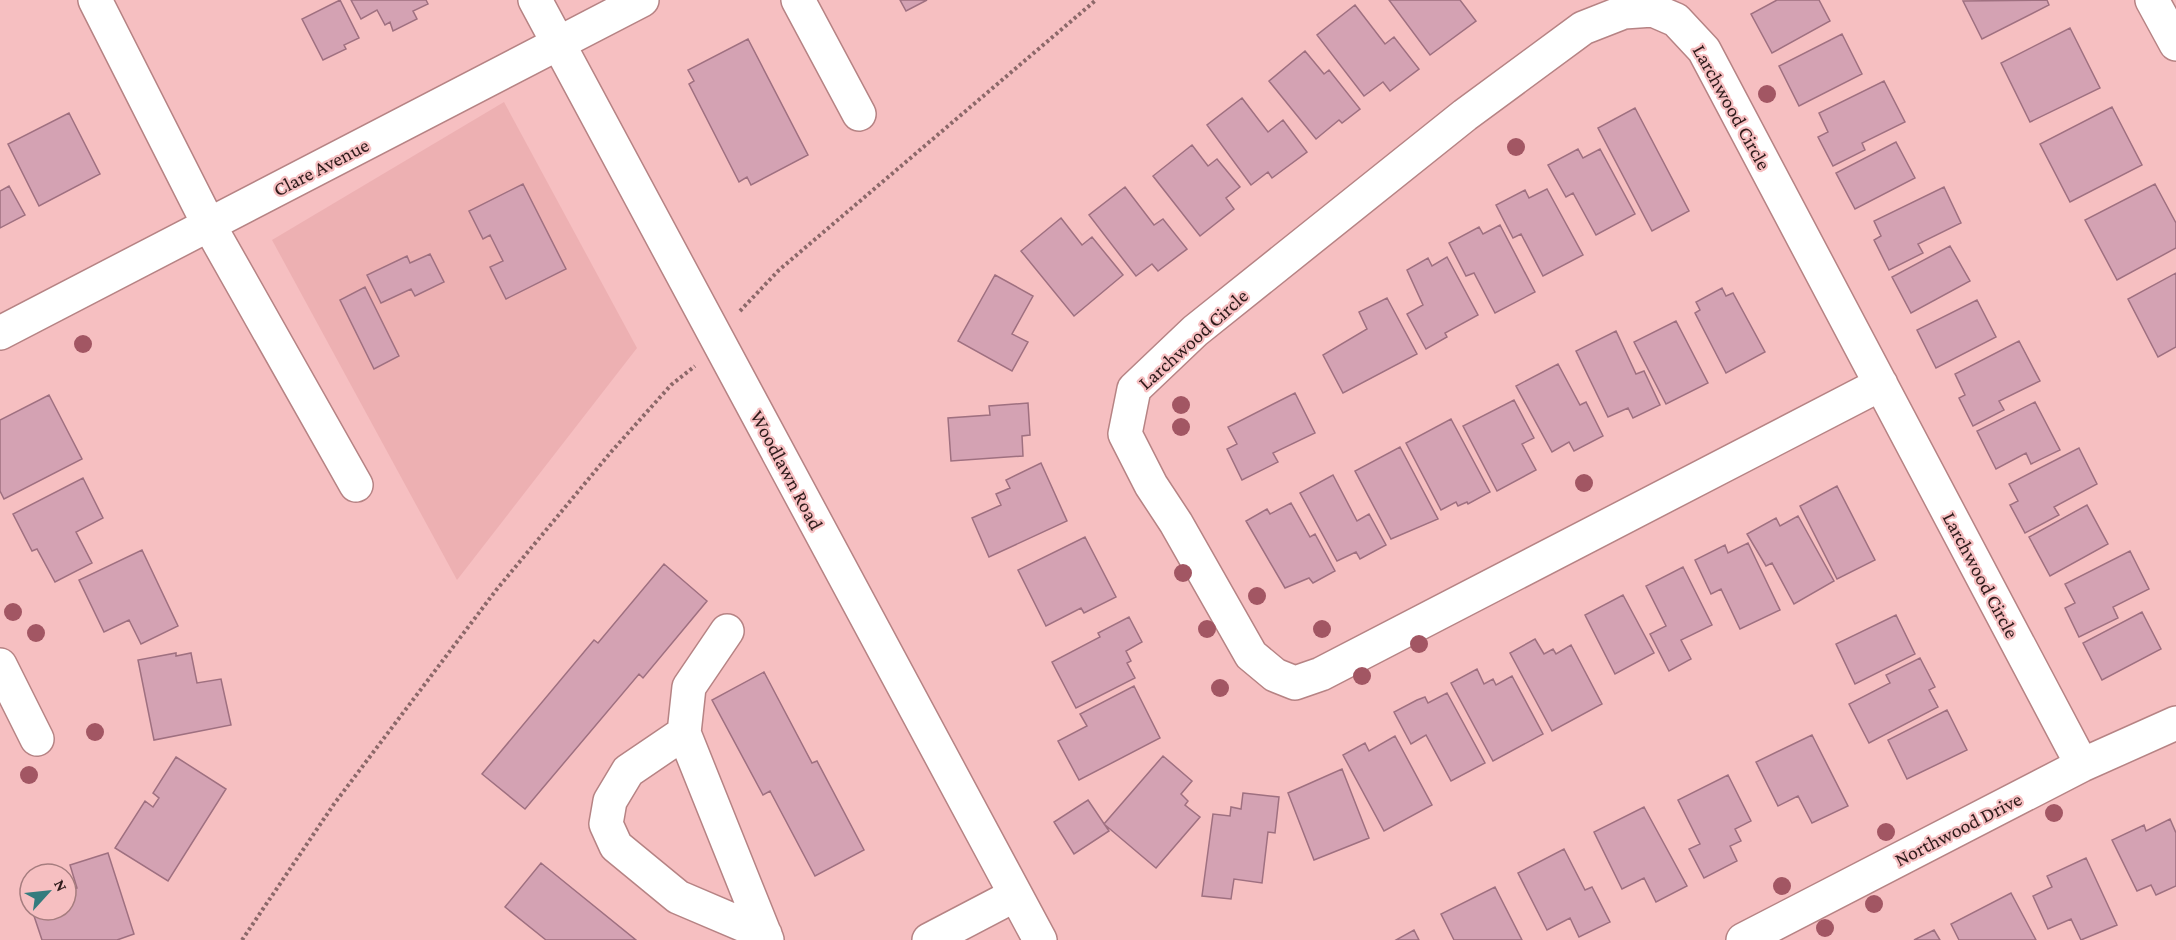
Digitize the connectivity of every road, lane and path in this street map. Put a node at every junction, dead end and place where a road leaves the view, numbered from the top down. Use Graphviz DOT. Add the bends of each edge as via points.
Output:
graph roads {
  1 [pos="95,0"];
  2 [pos="535,0"];
  3 [pos="642,0"];
  4 [pos="798,0"];
  5 [pos="1096,0"];
  6 [pos="2152,0"];
  7 [pos="2176,44"];
  8 [pos="557,45"];
  9 [pos="859,114"];
  10 [pos="209,225"];
  11 [pos="0,333"];
  12 [pos="717,339"];
  13 [pos="1881,384"];
  14 [pos="356,485"];
  15 [pos="727,631"];
  16 [pos="0,665"];
  17 [pos="2176,723"];
  18 [pos="684,733"];
  19 [pos="37,739"];
  20 [pos="2082,765"];
  21 [pos="1016,895"];
  22 [pos="766,937"];
  23 [pos="242,940"];
  24 [pos="929,940"];
  25 [pos="1040,940"];
  26 [pos="1743,940"];
  1 -- 10 [label="street"];
  2 -- 8 [label="street, Woodlawn Road"];
  3 -- 8 [label="street, Clare Avenue"];
  4 -- 9 [label="street"];
  5 -- 12 [label="path" via="780,270"];
  6 -- 7 [label="street"];
  8 -- 10 [label="street, Clare Avenue"];
  8 -- 12 [label="street, Woodlawn Road"];
  10 -- 11 [label="street, Clare Avenue"];
  10 -- 14 [label="street"];
  12 -- 21 [label="street, Woodlawn Road"];
  12 -- 23 [label="path" via="611,452 497,589 334,804"];
  13 -- 13 [label="street, Larchwood Circle" via="1704,50 1676,20 1653,10 1623,12 1583,28 1465,114 1196,332 1134,389 1125,434 1251,655 1275,675 1295,683 1321,675"];
  13 -- 20 [label="street, Larchwood Circle"];
  15 -- 18 [label="street" via="689,687"];
  16 -- 19 [label="street"];
  17 -- 20 [label="street, Northwood Drive"];
  18 -- 22 [label="street"];
  18 -- 22 [label="street" via="628,771 610,801 606,824 616,846 678,897"];
  20 -- 26 [label="street, Northwood Drive"];
  21 -- 24 [label="street"];
  21 -- 25 [label="street, Woodlawn Road"];
}
